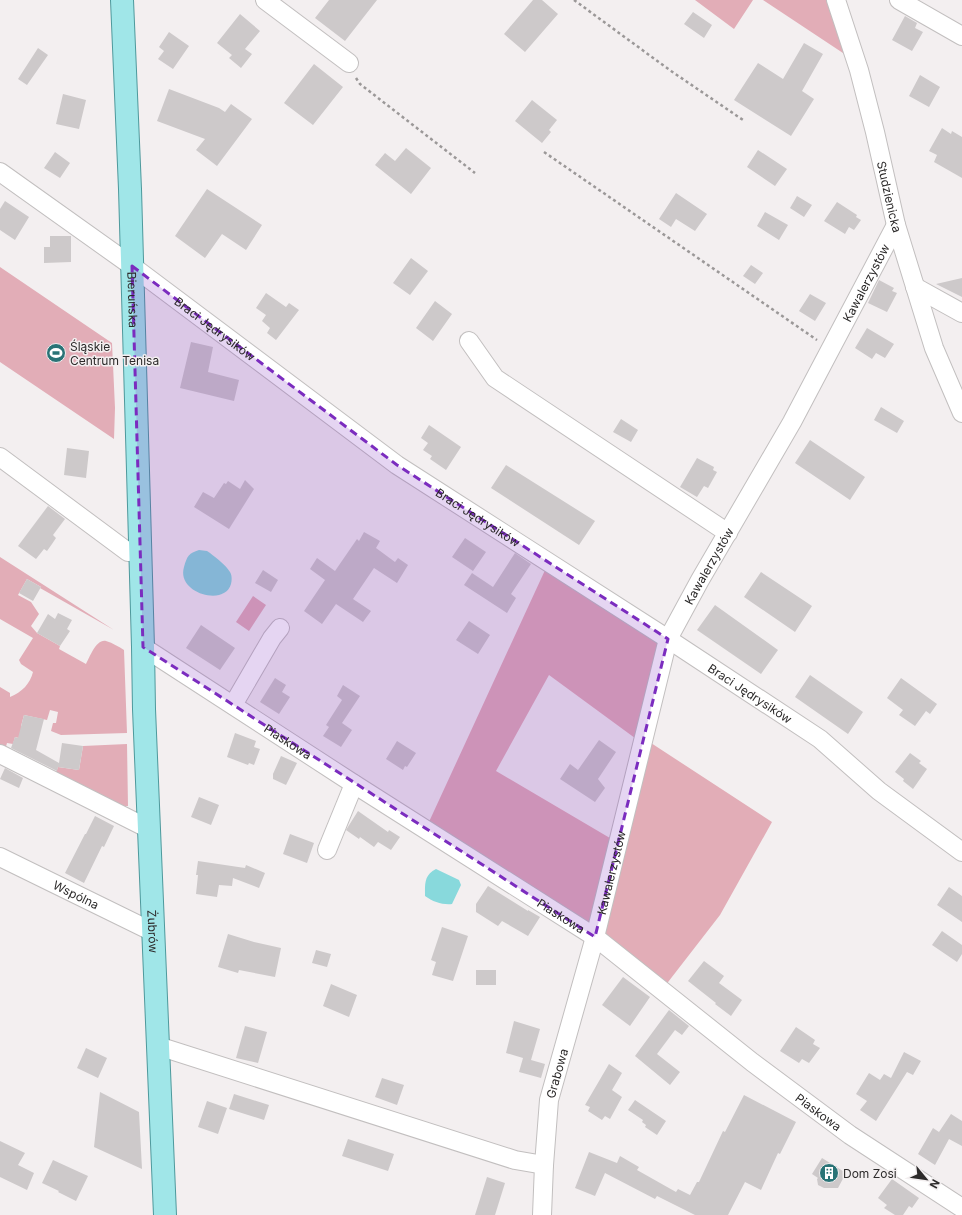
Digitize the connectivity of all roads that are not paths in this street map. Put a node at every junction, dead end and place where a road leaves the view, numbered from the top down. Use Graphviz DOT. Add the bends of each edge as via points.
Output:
graph roads {
  1 [pos="122,0"];
  2 [pos="265,0"];
  3 [pos="836,0"];
  4 [pos="899,0"];
  5 [pos="962,36"];
  6 [pos="350,63"];
  7 [pos="0,172"];
  8 [pos="896,225"];
  9 [pos="132,266"];
  10 [pos="915,287"];
  11 [pos="962,313"];
  12 [pos="470,341"];
  13 [pos="962,413"];
  14 [pos="0,457"];
  15 [pos="728,532"];
  16 [pos="128,552"];
  17 [pos="280,628"];
  18 [pos="668,639"];
  19 [pos="143,647"];
  20 [pos="233,705"];
  21 [pos="0,754"];
  22 [pos="354,784"];
  23 [pos="149,829"];
  24 [pos="327,850"];
  25 [pos="962,852"];
  26 [pos="0,857"];
  27 [pos="153,932"];
  28 [pos="595,936"];
  29 [pos="158,1046"];
  30 [pos="544,1165"];
  31 [pos="962,1208"];
  32 [pos="165,1215"];
  33 [pos="542,1215"];
  1 -- 9 [label="main road, Bieruńska"];
  2 -- 6 [label="street"];
  3 -- 8 [label="street, Studzienicka" via="860,70"];
  4 -- 5 [label="street"];
  7 -- 9 [label="street, Braci Jędrysików"];
  8 -- 10 [label="street, Studzienicka"];
  8 -- 15 [label="street, Kawalerzystów" via="792,422"];
  9 -- 18 [label="street, Braci Jędrysików" via="397,465"];
  9 -- 19 [label="main road, Bieruńska"];
  10 -- 11 [label="street"];
  10 -- 13 [label="street, Studzienicka" via="934,348"];
  12 -- 15 [label="street" via="495,378"];
  14 -- 16 [label="street"];
  15 -- 18 [label="street, Kawalerzystów"];
  17 -- 20 [label="street"];
  18 -- 25 [label="street, Braci Jędrysików" via="820,739 879,791"];
  18 -- 28 [label="street, Kawalerzystów"];
  19 -- 20 [label="street, Piaskowa"];
  19 -- 23 [label="main road, Żubrów"];
  20 -- 22 [label="street, Piaskowa"];
  21 -- 23 [label="street"];
  22 -- 24 [label="street"];
  22 -- 28 [label="street, Piaskowa"];
  23 -- 27 [label="main road, Żubrów"];
  26 -- 27 [label="street, Wspólna"];
  27 -- 29 [label="main road, Żubrów"];
  28 -- 30 [label="street, Grabowa" via="549,1100"];
  28 -- 31 [label="street, Piaskowa" via="752,1062 850,1135"];
  29 -- 30 [label="street" via="515,1160"];
  29 -- 32 [label="main road, Żubrów"];
  30 -- 33 [label="street, Grabowa"];
}
